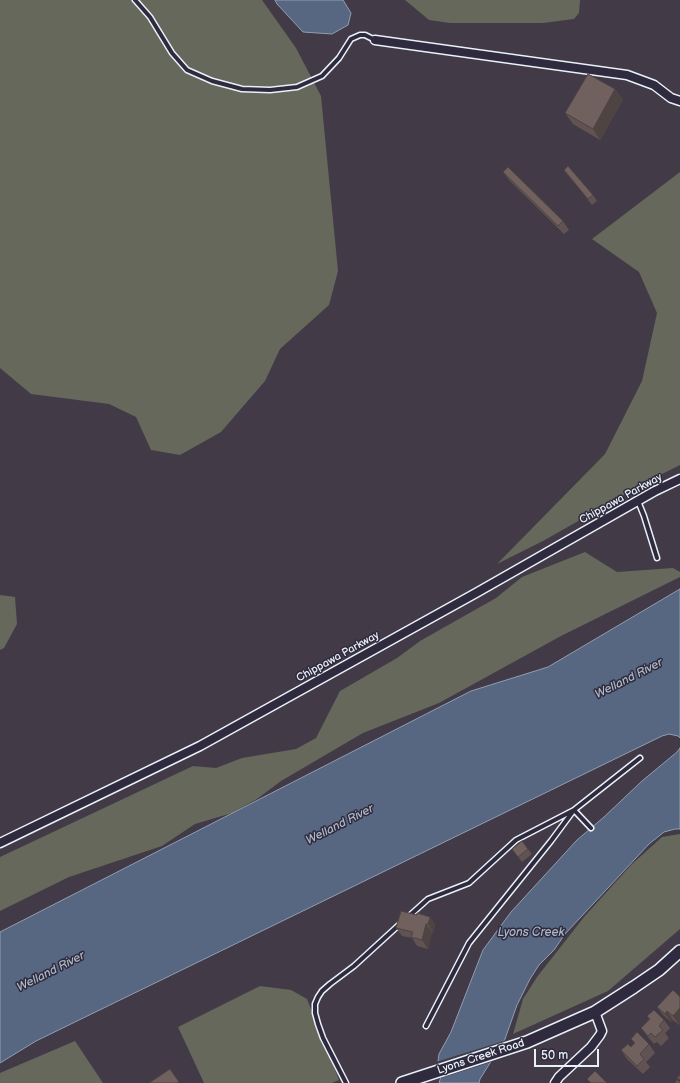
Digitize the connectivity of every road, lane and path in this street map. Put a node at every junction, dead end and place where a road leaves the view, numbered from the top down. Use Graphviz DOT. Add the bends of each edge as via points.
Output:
graph roads {
  1 [pos="135,0"];
  2 [pos="375,40"];
  3 [pos="680,100"];
  4 [pos="680,478"];
  5 [pos="638,501"];
  6 [pos="657,558"];
  7 [pos="640,758"];
  8 [pos="574,810"];
  9 [pos="591,828"];
  10 [pos="0,843"];
  11 [pos="680,951"];
  12 [pos="596,1012"];
  13 [pos="426,1026"];
  14 [pos="346,1083"];
  15 [pos="402,1083"];
  16 [pos="555,1083"];
  1 -- 2 [label="lane" via="187,70 212,81 242,89 270,90 297,87 322,76 339,58 351,39 365,35"];
  2 -- 3 [label="street" via="627,75 654,85 671,98"];
  4 -- 5 [label="street, Chippawa Parkway"];
  5 -- 6 [label="lane"];
  5 -- 10 [label="street, Chippawa Parkway" via="200,746"];
  7 -- 8 [label="lane"];
  8 -- 9 [label="lane"];
  8 -- 13 [label="lane" via="469,943"];
  8 -- 14 [label="lane" via="516,840 468,883 428,899 354,966 322,991 315,1004 315,1013 323,1038"];
  11 -- 12 [label="main road, Lyons Creek Road" via="659,970"];
  12 -- 15 [label="main road, Lyons Creek Road" via="507,1049"];
  12 -- 16 [label="street" via="602,1031 600,1035"];
}
